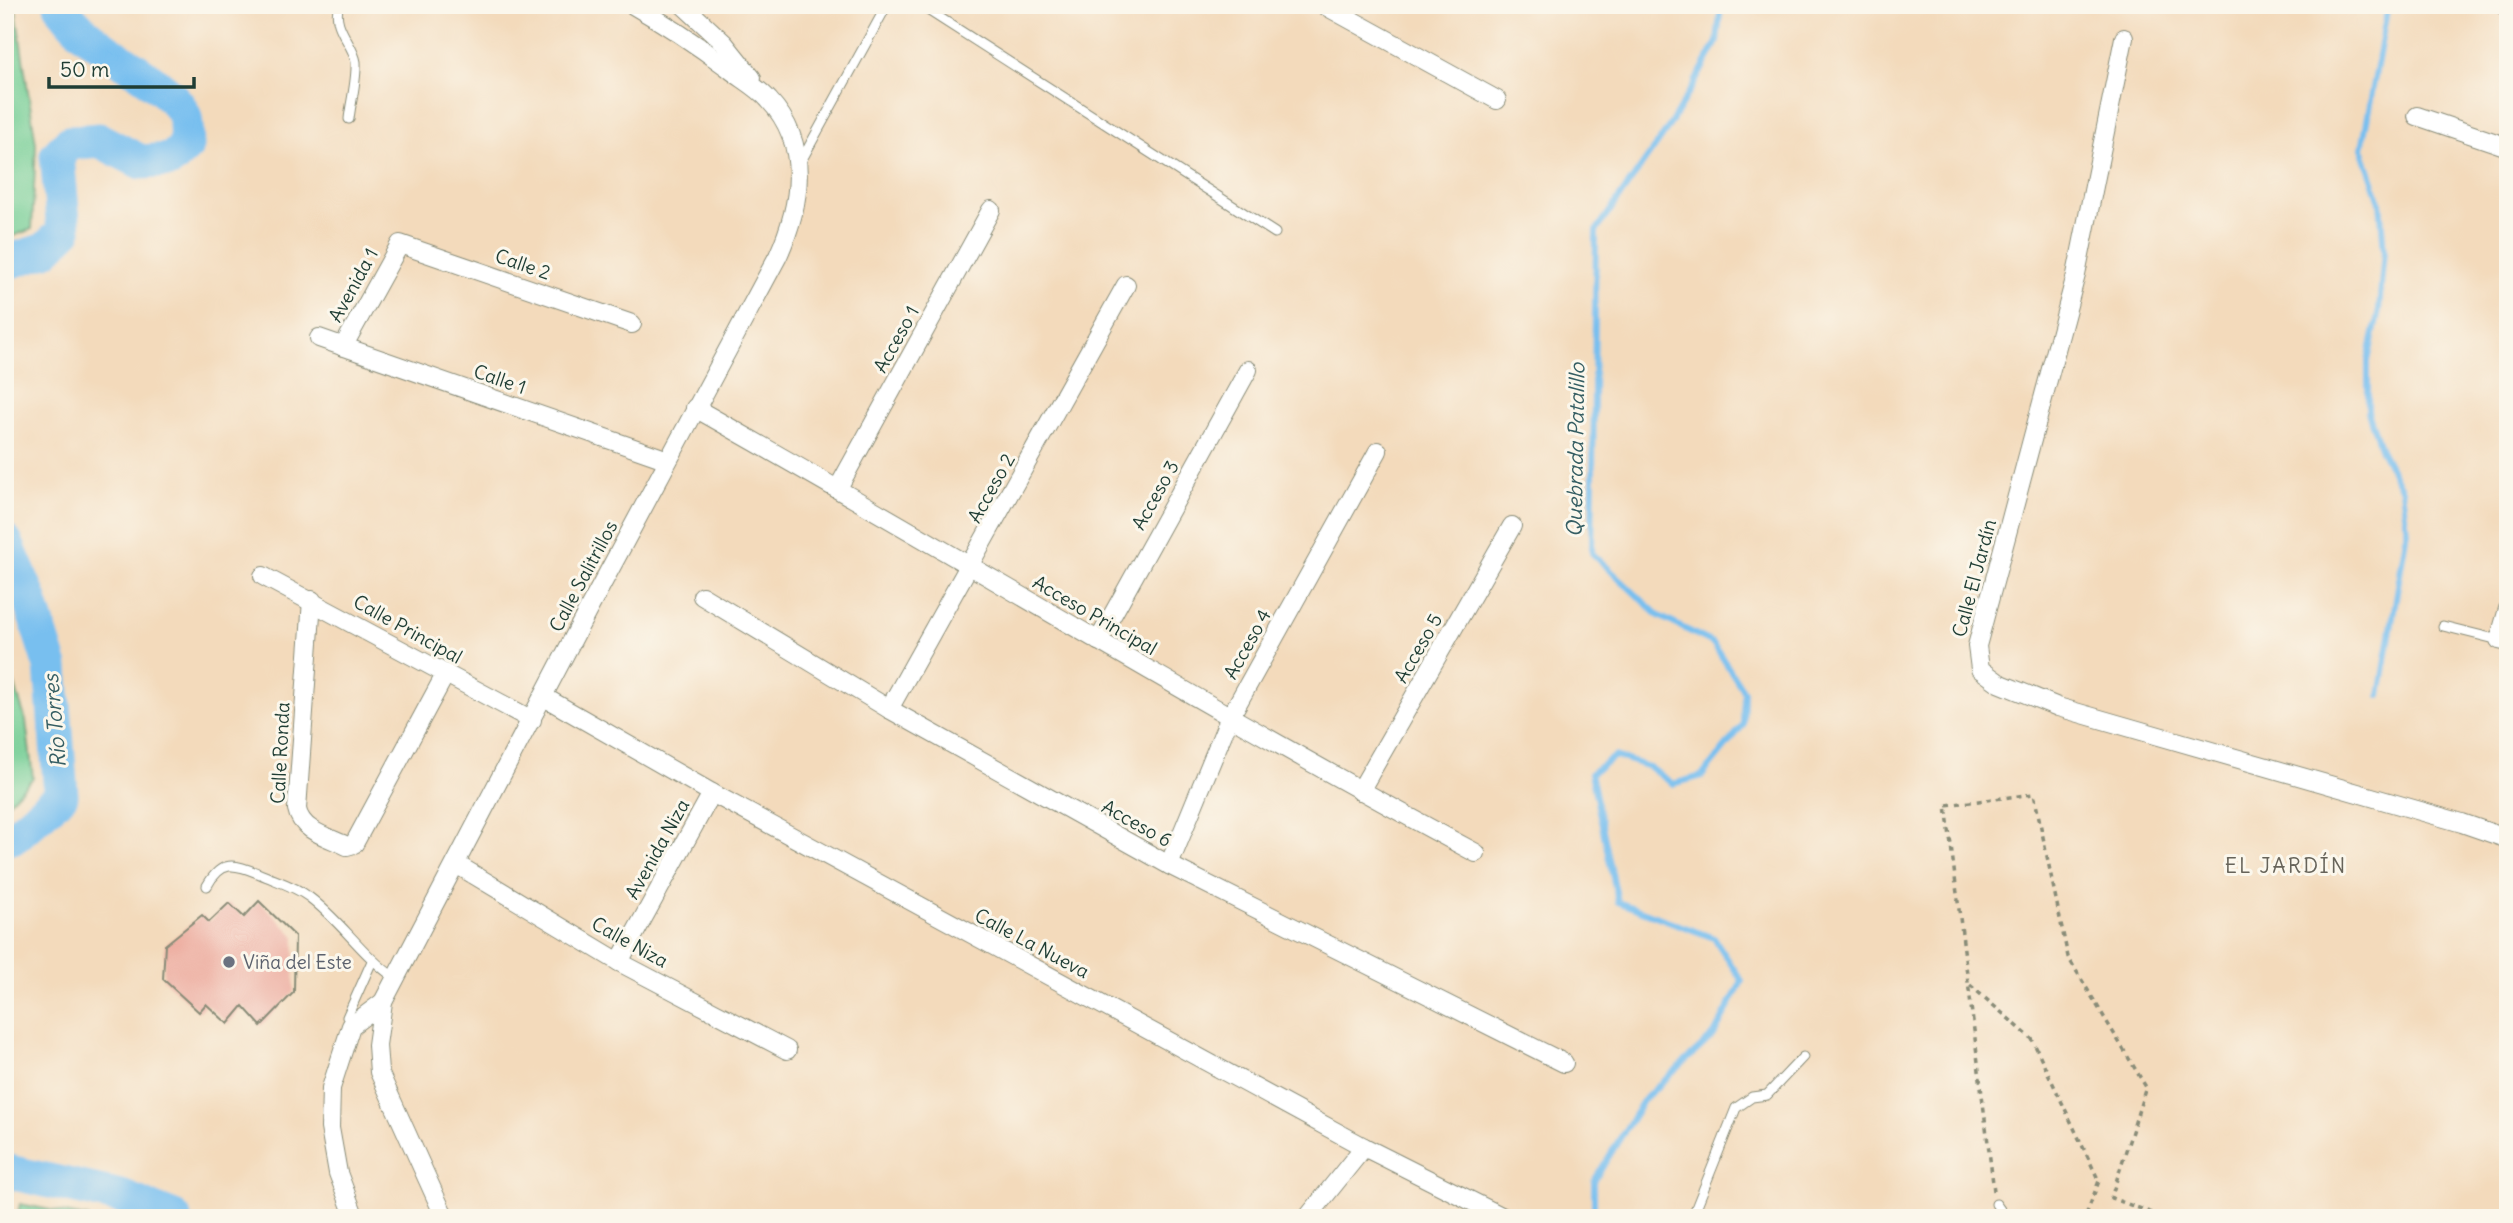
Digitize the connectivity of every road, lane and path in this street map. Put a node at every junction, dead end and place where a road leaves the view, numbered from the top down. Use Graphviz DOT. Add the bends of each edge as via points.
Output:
graph roads {
  1 [pos="339,5"];
  2 [pos="633,5"];
  3 [pos="683,5"];
  4 [pos="887,5"];
  5 [pos="920,5"];
  6 [pos="1324,5"];
  7 [pos="2124,38"];
  8 [pos="770,100"];
  9 [pos="1497,100"];
  10 [pos="2417,116"];
  11 [pos="349,119"];
  12 [pos="2508,147"];
  13 [pos="799,167"];
  14 [pos="991,210"];
  15 [pos="1275,233"];
  16 [pos="400,244"];
  17 [pos="1126,285"];
  18 [pos="632,324"];
  19 [pos="319,338"];
  20 [pos="343,347"];
  21 [pos="1248,370"];
  22 [pos="695,408"];
  23 [pos="1378,451"];
  24 [pos="668,460"];
  25 [pos="838,488"];
  26 [pos="1512,526"];
  27 [pos="971,568"];
  28 [pos="263,576"];
  29 [pos="702,596"];
  30 [pos="312,600"];
  31 [pos="2508,609"];
  32 [pos="2443,626"];
  33 [pos="1098,641"];
  34 [pos="2503,641"];
  35 [pos="446,673"];
  36 [pos="544,697"];
  37 [pos="890,709"];
  38 [pos="1230,719"];
  39 [pos="532,720"];
  40 [pos="1360,791"];
  41 [pos="712,793"];
  42 [pos="2508,839"];
  43 [pos="1476,853"];
  44 [pos="456,864"];
  45 [pos="1169,865"];
  46 [pos="207,886"];
  47 [pos="372,961"];
  48 [pos="619,962"];
  49 [pos="395,978"];
  50 [pos="1968,984"];
  51 [pos="383,1002"];
  52 [pos="347,1017"];
  53 [pos="787,1050"];
  54 [pos="1803,1056"];
  55 [pos="1564,1063"];
  56 [pos="1364,1147"];
  57 [pos="1996,1204"];
  58 [pos="355,1218"];
  59 [pos="445,1218"];
  60 [pos="1307,1218"];
  61 [pos="1505,1218"];
  62 [pos="1692,1218"];
  63 [pos="2006,1218"];
  64 [pos="2085,1218"];
  65 [pos="2166,1218"];
  1 -- 11 [label="lane" via="336,13 344,40 356,60"];
  2 -- 8 [label="street, Calle Salitrillos" via="680,32"];
  3 -- 8 [label="street" via="724,43"];
  4 -- 13 [label="lane"];
  5 -- 15 [label="lane"];
  6 -- 9 [label="street"];
  7 -- 42 [label="street, Calle El Jardín" via="2076,275 1977,646 1980,669 1999,683 2058,707"];
  8 -- 13 [label="street, Calle Salitrillos" via="792,134"];
  10 -- 12 [label="street"];
  13 -- 22 [label="street, Calle Salitrillos" via="792,225"];
  14 -- 25 [label="street, Acceso 1"];
  16 -- 18 [label="street, Calle 2"];
  16 -- 20 [label="street, Avenida 1"];
  17 -- 27 [label="street, Acceso 2"];
  19 -- 20 [label="street, Calle 1"];
  20 -- 24 [label="street, Calle 1"];
  21 -- 33 [label="street, Acceso 3"];
  22 -- 24 [label="street, Calle Salitrillos"];
  22 -- 25 [label="street, Acceso Principal"];
  23 -- 38 [label="street, Acceso 4"];
  24 -- 36 [label="street, Calle Salitrillos"];
  25 -- 27 [label="street, Acceso Principal"];
  26 -- 40 [label="street, Acceso 5"];
  27 -- 33 [label="street, Acceso Principal"];
  27 -- 37 [label="street, Acceso 2"];
  28 -- 30 [label="street, Calle Principal"];
  29 -- 37 [label="street, Acceso 6"];
  30 -- 35 [label="street, Calle Principal"];
  30 -- 35 [label="street, Calle Ronda" via="297,809 299,821 306,827 347,846 354,844"];
  31 -- 34 [label="street"];
  32 -- 34 [label="lane"];
  33 -- 38 [label="street, Acceso Principal"];
  35 -- 39 [label="street, Calle Principal"];
  36 -- 39 [label="street, Calle Salitrillos"];
  36 -- 41 [label="street, Calle La Nueva"];
  37 -- 45 [label="street, Acceso 6"];
  38 -- 40 [label="street, Acceso Principal"];
  38 -- 45 [label="street, Acceso 4"];
  39 -- 44 [label="street, Calle Salitrillos"];
  40 -- 43 [label="street, Acceso Principal"];
  41 -- 48 [label="street, Avenida Niza"];
  41 -- 56 [label="street, Calle La Nueva"];
  44 -- 48 [label="street, Calle Niza"];
  44 -- 49 [label="street, Calle Salitrillos"];
  45 -- 55 [label="street, Acceso 6"];
  46 -- 47 [label="lane" via="214,872 227,865 301,892 334,919"];
  47 -- 49 [label="lane"];
  47 -- 52 [label="lane"];
  48 -- 53 [label="street, Calle Niza"];
  49 -- 51 [label="street, Calle Salitrillos"];
  50 -- 57 [label="path"];
  50 -- 64 [label="path" via="2032,1039 2099,1181"];
  50 -- 65 [label="path" via="1946,805 2035,794 2068,957 2146,1087 2111,1198"];
  51 -- 58 [label="street, Calle Salitrillos" via="351,1026 331,1088 330,1128 338,1173"];
  51 -- 59 [label="street" via="377,1045 379,1072"];
  54 -- 62 [label="lane" via="1767,1096 1752,1097 1735,1108"];
  56 -- 60 [label="street"];
  56 -- 61 [label="street, Calle La Nueva"];
  57 -- 63 [label="lane"];
}
